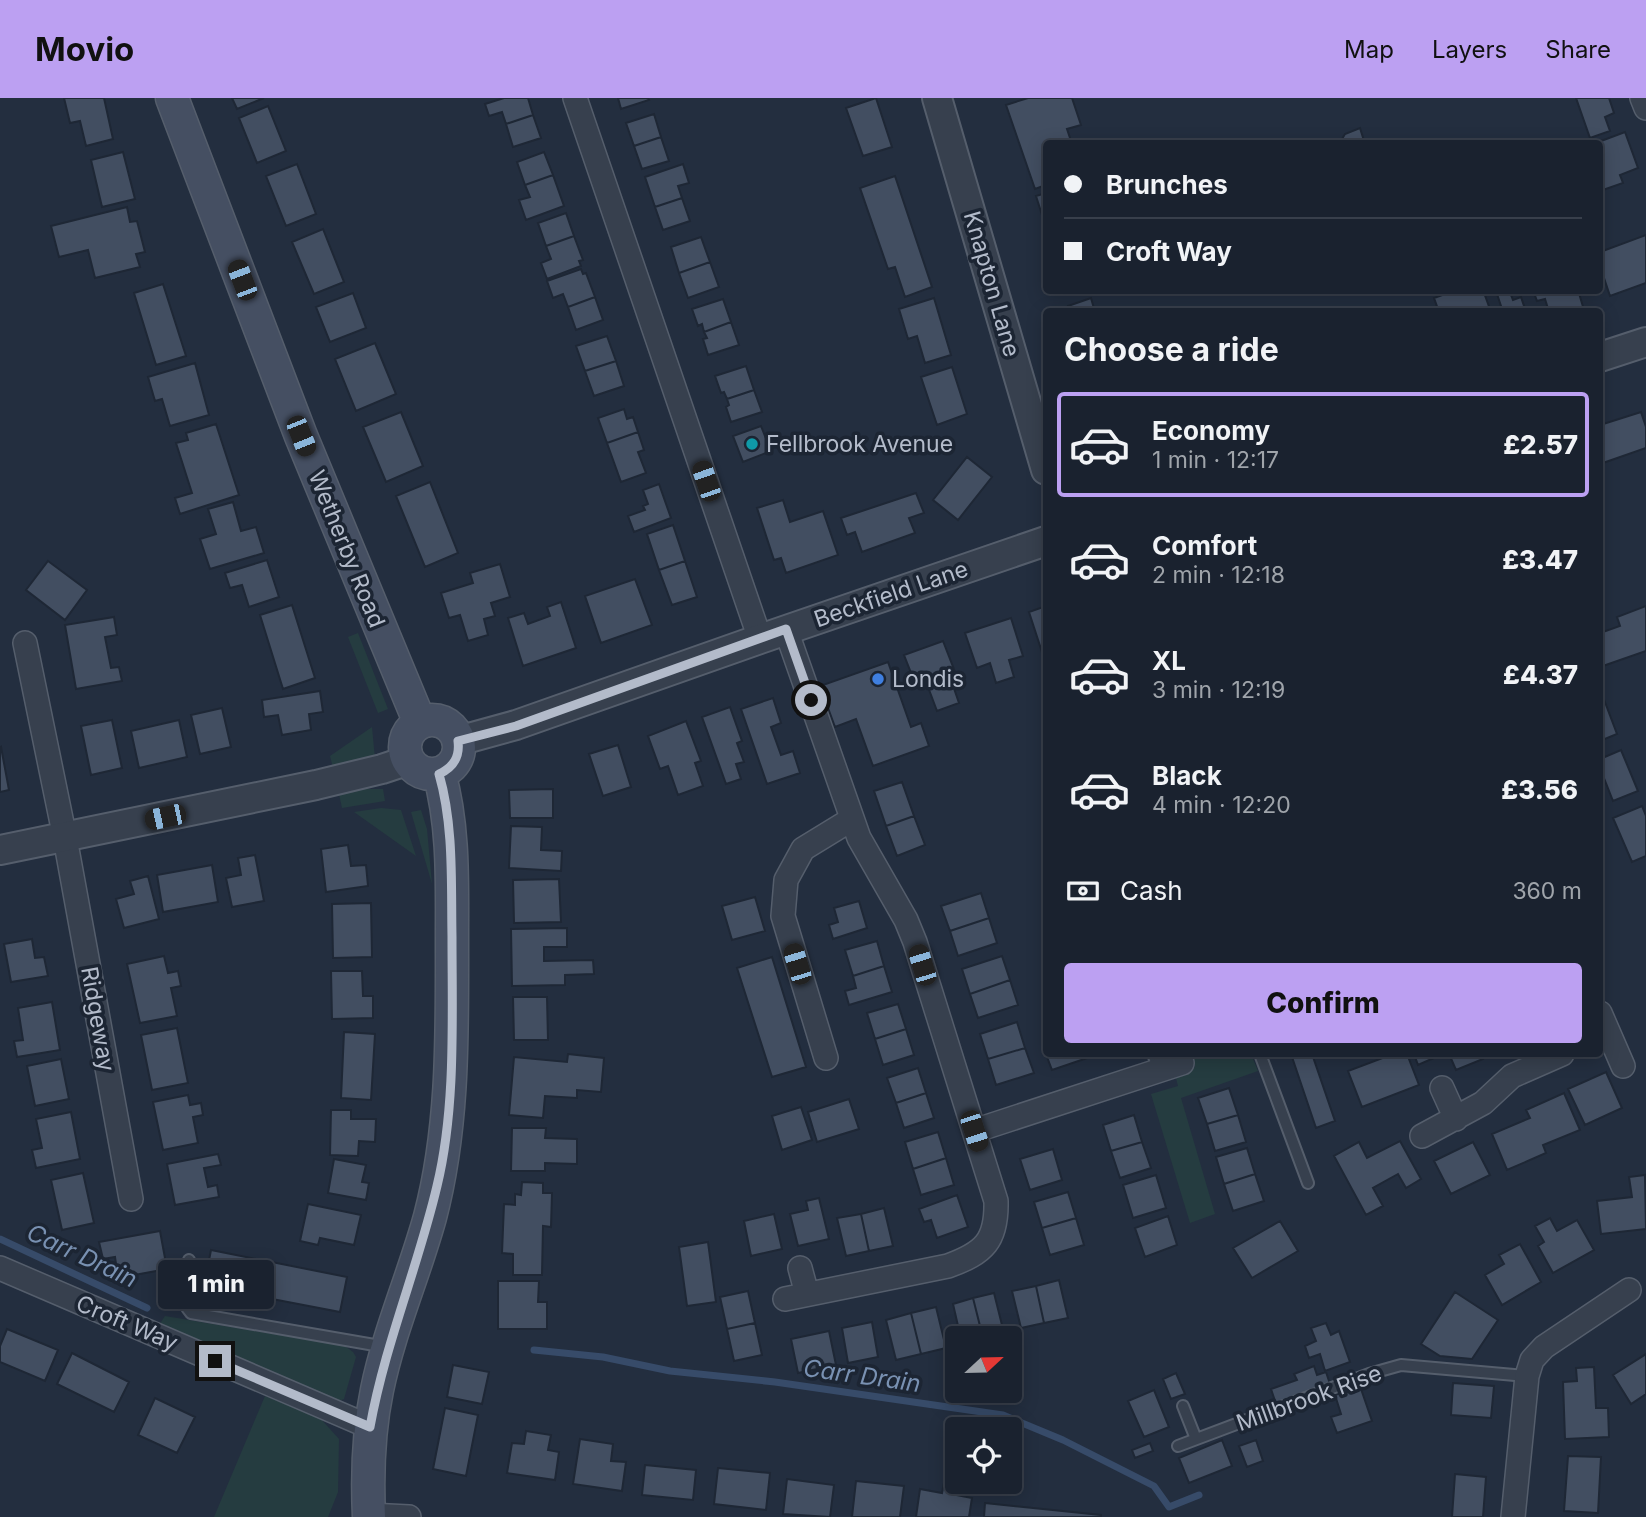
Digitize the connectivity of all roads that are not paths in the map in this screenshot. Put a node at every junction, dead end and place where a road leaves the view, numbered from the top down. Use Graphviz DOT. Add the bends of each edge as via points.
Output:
graph roads {
  1 [pos="172,98"];
  2 [pos="575,98"];
  3 [pos="937,98"];
  4 [pos="1642,98"];
  5 [pos="1646,108"];
  6 [pos="1646,342"];
  7 [pos="1603,357"];
  8 [pos="1043,460"];
  9 [pos="1043,542"];
  10 [pos="786,629"];
  11 [pos="760,639"];
  12 [pos="25,643"];
  13 [pos="421,723"];
  14 [pos="458,741"];
  15 [pos="409,760"];
  16 [pos="439,774"];
  17 [pos="852,818"];
  18 [pos="65,838"];
  19 [pos="0,850"];
  20 [pos="1603,1028"];
  21 [pos="1261,1057"];
  22 [pos="1555,1057"];
  23 [pos="826,1058"];
  24 [pos="1156,1062"];
  25 [pos="1182,1063"];
  26 [pos="1623,1066"];
  27 [pos="1442,1088"];
  28 [pos="1457,1119"];
  29 [pos="974,1131"];
  30 [pos="1422,1136"];
  31 [pos="1308,1183"];
  32 [pos="131,1199"];
  33 [pos="189,1260"];
  34 [pos="0,1268"];
  35 [pos="800,1268"];
  36 [pos="1629,1290"];
  37 [pos="807,1294"];
  38 [pos="785,1299"];
  39 [pos="388,1347"];
  40 [pos="1527,1377"];
  41 [pos="1183,1406"];
  42 [pos="370,1427"];
  43 [pos="1196,1438"];
  44 [pos="1178,1446"];
  45 [pos="369,1516"];
  46 [pos="409,1517"];
  47 [pos="1513,1517"];
  1 -- 13 [label="main road, Wetherby Road" via="301,436"];
  2 -- 11 [label="street"];
  3 -- 8 [label="street, Knapton Lane"];
  4 -- 5 [label="street"];
  6 -- 7 [label="street"];
  9 -- 10 [label="street, Beckfield Lane"];
  10 -- 11 [label="street, Beckfield Lane"];
  10 -- 17 [label="street"];
  11 -- 14 [label="street, Beckfield Lane" via="516,726"];
  12 -- 18 [label="street, Ridgeway"];
  13 -- 14 [label="main road" via="447,725"];
  13 -- 15 [label="main road" via="408,735"];
  14 -- 16 [label="main road" via="453,764"];
  15 -- 16 [label="main road" via="419,771"];
  15 -- 18 [label="street" via="316,785"];
  16 -- 39 [label="main road" via="446,795 452,891 446,1130 429,1219"];
  17 -- 23 [label="street" via="803,849 786,880 783,916"];
  17 -- 29 [label="street" via="915,942"];
  18 -- 19 [label="street"];
  18 -- 32 [label="street, Ridgeway"];
  20 -- 26 [label="street"];
  21 -- 31 [label="lane"];
  22 -- 28 [label="street" via="1512,1076"];
  24 -- 25 [label="street"];
  24 -- 29 [label="street"];
  27 -- 28 [label="street"];
  28 -- 30 [label="street"];
  29 -- 37 [label="street" via="996,1201 992,1236 983,1248 948,1266"];
  33 -- 39 [label="lane" via="181,1292 191,1313"];
  34 -- 42 [label="street, Croft Way"];
  35 -- 37 [label="street"];
  36 -- 40 [label="street" via="1544,1347 1532,1360"];
  37 -- 38 [label="street"];
  39 -- 42 [label="main road"];
  40 -- 43 [label="lane, Millbrook Rise" via="1401,1365"];
  40 -- 47 [label="street"];
  41 -- 43 [label="lane"];
  42 -- 45 [label="main road"];
  43 -- 44 [label="lane, Millbrook Rise"];
  45 -- 46 [label="street"];
}
